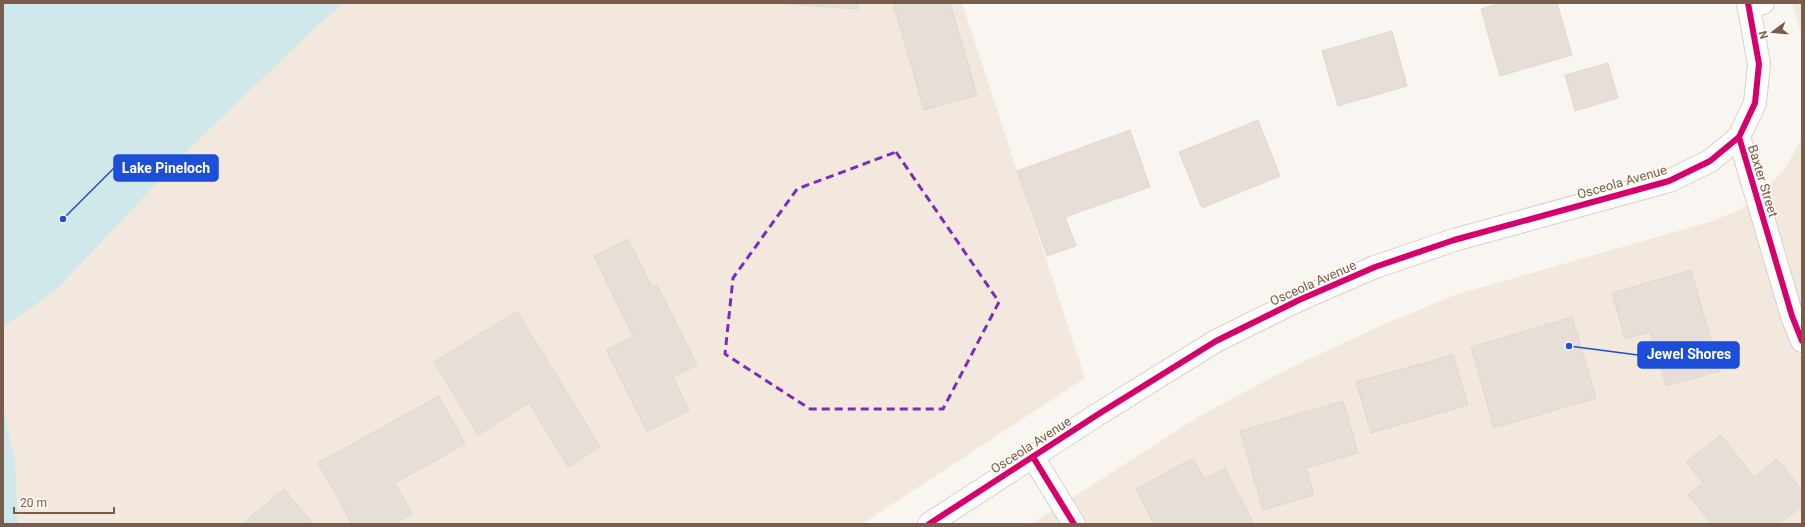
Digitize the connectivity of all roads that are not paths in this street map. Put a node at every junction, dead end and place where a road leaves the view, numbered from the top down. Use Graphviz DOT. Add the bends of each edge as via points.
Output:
graph roads {
  1 [pos="1753,4"];
  2 [pos="1739,137"];
  3 [pos="1802,341"];
  4 [pos="1033,457"];
  5 [pos="929,524"];
  6 [pos="1074,524"];
  1 -- 2 [label="street, Baxter Street" via="1759,64 1755,103"];
  2 -- 3 [label="street, Baxter Street" via="1792,316"];
  2 -- 4 [label="street, Osceola Avenue" via="1710,161 1669,181 1454,240 1375,267 1299,300 1216,341"];
  4 -- 5 [label="street, Osceola Avenue"];
  4 -- 6 [label="street"];
}
